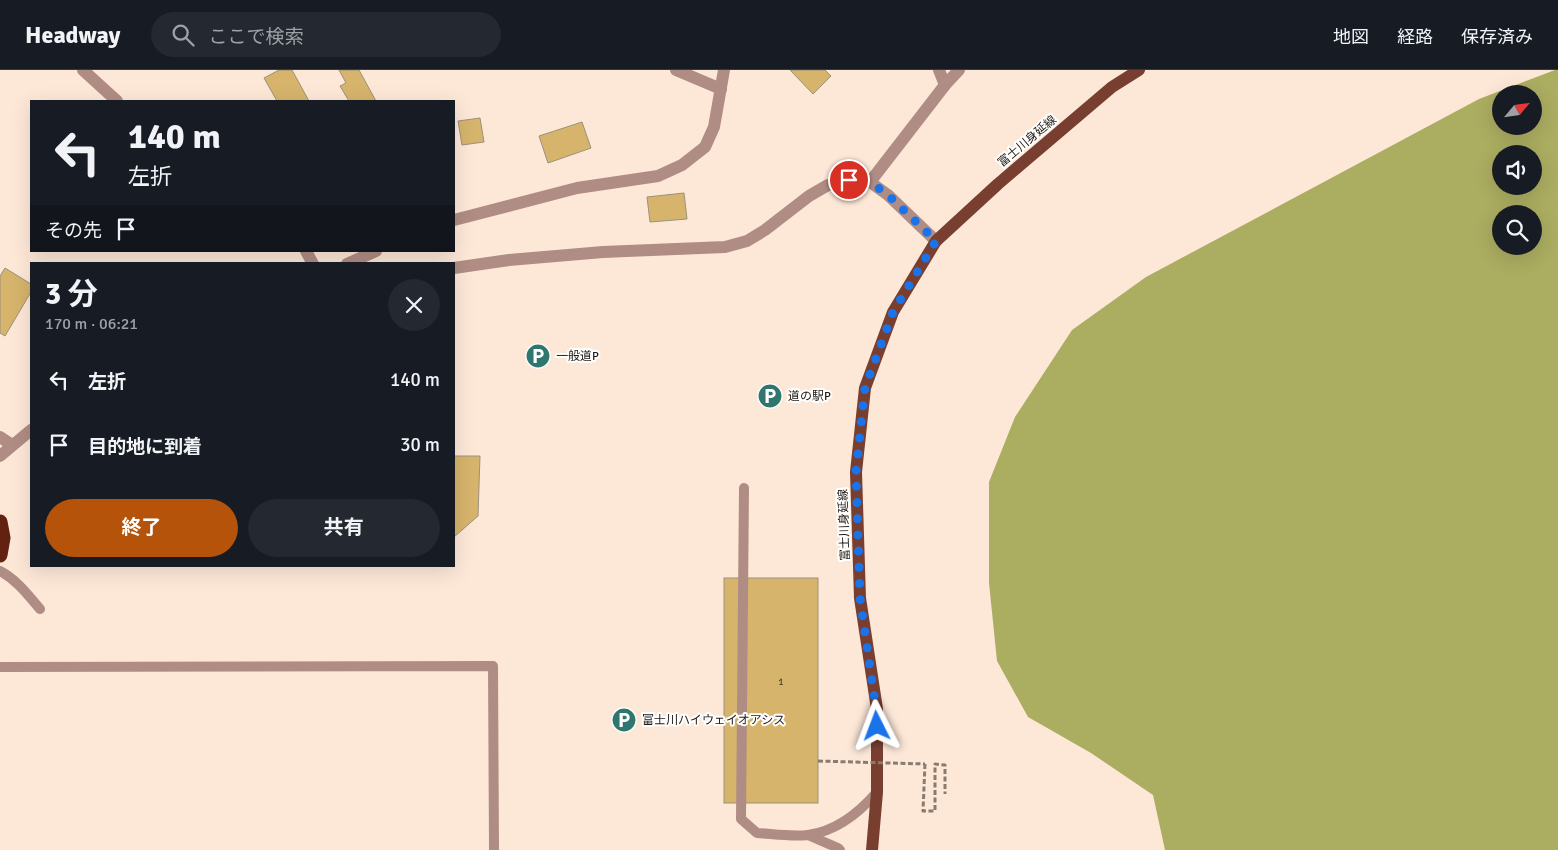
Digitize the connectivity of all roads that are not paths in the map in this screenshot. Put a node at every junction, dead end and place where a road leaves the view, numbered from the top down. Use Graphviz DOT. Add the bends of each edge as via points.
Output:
graph roads {
  1 [pos="83,70"];
  2 [pos="676,70"];
  3 [pos="724,70"];
  4 [pos="939,70"];
  5 [pos="959,70"];
  6 [pos="1139,70"];
  7 [pos="945,85"];
  8 [pos="720,89"];
  9 [pos="116,100"];
  10 [pos="870,182"];
  11 [pos="455,220"];
  12 [pos="936,241"];
  13 [pos="374,252"];
  14 [pos="351,262"];
  15 [pos="455,268"];
  16 [pos="30,431"];
  17 [pos="0,437"];
  18 [pos="12,445"];
  19 [pos="0,456"];
  20 [pos="744,488"];
  21 [pos="0,522"];
  22 [pos="0,555"];
  23 [pos="0,571"];
  24 [pos="40,609"];
  25 [pos="0,668"];
  26 [pos="877,792"];
  27 [pos="808,835"];
  28 [pos="494,850"];
  29 [pos="840,850"];
  30 [pos="872,850"];
  1 -- 9 [label="street"];
  2 -- 8 [label="street"];
  3 -- 8 [label="street"];
  4 -- 7 [label="street"];
  5 -- 7 [label="street"];
  6 -- 12 [label="main road, 富士川身延線" via="1112,87"];
  7 -- 10 [label="street"];
  8 -- 11 [label="street" via="714,127 705,147 658,176 577,188"];
  10 -- 12 [label="street"];
  10 -- 15 [label="street" via="849,180 828,185 747,241 725,247 604,252"];
  12 -- 26 [label="main road, 富士川身延線" via="893,312 865,388 856,472 860,598 876,709"];
  13 -- 14 [label="street"];
  16 -- 18 [label="street"];
  17 -- 18 [label="street"];
  18 -- 19 [label="street"];
  20 -- 27 [label="lane" via="741,819 757,833"];
  21 -- 22 [label="highway" via="3,538"];
  23 -- 24 [label="lane" via="22,588"];
  25 -- 28 [label="lane" via="493,666"];
  26 -- 27 [label="lane" via="860,811 838,825"];
  26 -- 30 [label="main road, 富士川身延線"];
  27 -- 29 [label="lane"];
}
